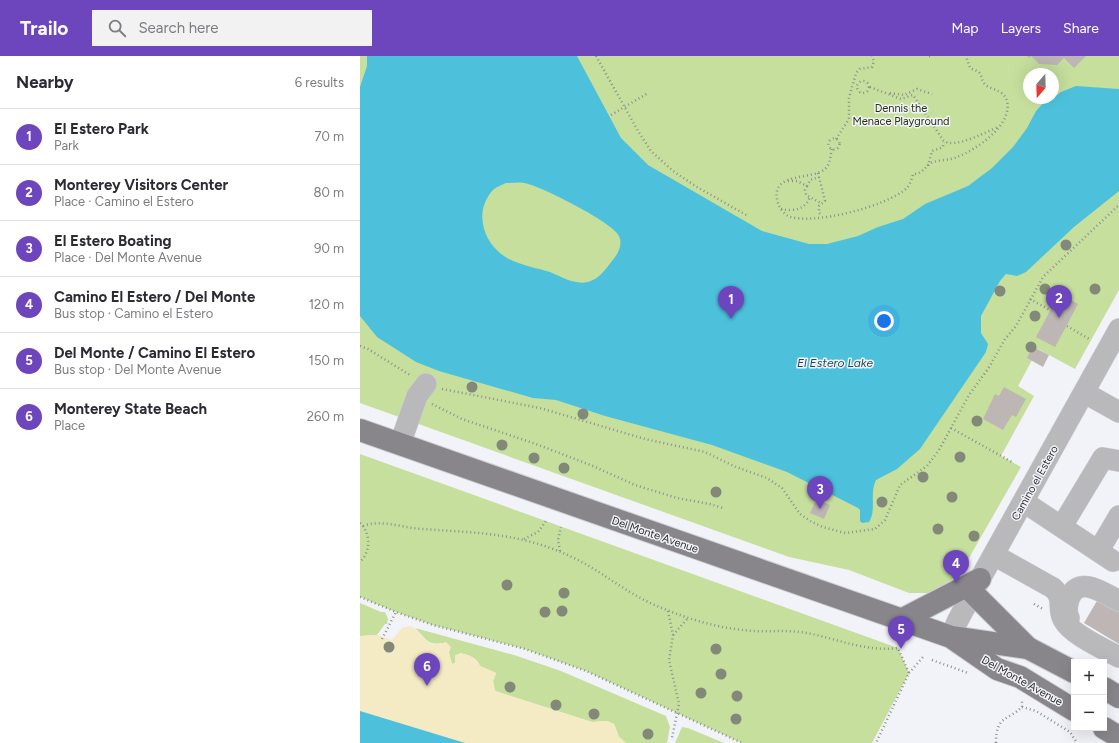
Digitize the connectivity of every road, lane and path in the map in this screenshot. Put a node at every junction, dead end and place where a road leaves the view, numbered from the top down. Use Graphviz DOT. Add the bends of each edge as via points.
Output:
graph roads {
  1 [pos="596,56"];
  2 [pos="872,56"];
  3 [pos="928,56"];
  4 [pos="933,56"];
  5 [pos="966,56"];
  6 [pos="854,78"];
  7 [pos="861,81"];
  8 [pos="870,88"];
  9 [pos="648,93"];
  10 [pos="888,93"];
  11 [pos="932,94"];
  12 [pos="625,106"];
  13 [pos="611,115"];
  14 [pos="1000,126"];
  15 [pos="836,139"];
  16 [pos="943,140"];
  17 [pos="832,149"];
  18 [pos="928,166"];
  19 [pos="818,173"];
  20 [pos="819,177"];
  21 [pos="784,182"];
  22 [pos="807,186"];
  23 [pos="810,196"];
  24 [pos="821,203"];
  25 [pos="1119,205"];
  26 [pos="780,209"];
  27 [pos="748,216"];
  28 [pos="823,216"];
  29 [pos="1030,299"];
  30 [pos="1050,310"];
  31 [pos="1067,326"];
  32 [pos="1119,329"];
  33 [pos="1091,340"];
  34 [pos="360,346"];
  35 [pos="422,390"];
  36 [pos="1085,393"];
  37 [pos="1119,412"];
  38 [pos="951,428"];
  39 [pos="360,430"];
  40 [pos="400,444"];
  41 [pos="1119,461"];
  42 [pos="1012,462"];
  43 [pos="1024,502"];
  44 [pos="723,508"];
  45 [pos="1119,516"];
  46 [pos="546,521"];
  47 [pos="360,523"];
  48 [pos="363,526"];
  49 [pos="1062,526"];
  50 [pos="561,527"];
  51 [pos="524,539"];
  52 [pos="560,551"];
  53 [pos="994,555"];
  54 [pos="360,562"];
  55 [pos="976,586"];
  56 [pos="360,597"];
  57 [pos="1119,602"];
  58 [pos="668,611"];
  59 [pos="396,612"];
  60 [pos="688,618"];
  61 [pos="901,620"];
  62 [pos="673,635"];
  63 [pos="951,637"];
  64 [pos="382,639"];
  65 [pos="1028,648"];
  66 [pos="923,657"];
  67 [pos="1118,657"];
  68 [pos="932,660"];
  69 [pos="1071,670"];
  70 [pos="909,673"];
  71 [pos="973,675"];
  72 [pos="1107,690"];
  73 [pos="1020,697"];
  74 [pos="1119,697"];
  75 [pos="1022,707"];
  76 [pos="1071,708"];
  77 [pos="678,712"];
  78 [pos="1107,730"];
  79 [pos="1119,737"];
  80 [pos="672,738"];
  81 [pos="742,743"];
  82 [pos="876,743"];
  83 [pos="996,743"];
  84 [pos="1076,743"];
  1 -- 12 [label="path"];
  2 -- 6 [label="path" via="872,67 857,70"];
  3 -- 4 [label="path"];
  5 -- 14 [label="path" via="970,68 979,72 983,83 1006,98 1008,109"];
  6 -- 7 [label="path"];
  6 -- 15 [label="path" via="848,98 849,119"];
  7 -- 8 [label="path" via="867,82"];
  7 -- 8 [label="path" via="857,88 860,93 867,93"];
  8 -- 10 [label="path"];
  9 -- 12 [label="path"];
  10 -- 11 [label="path" via="904,95 917,89"];
  10 -- 16 [label="path" via="901,99 913,95"];
  12 -- 13 [label="path"];
  12 -- 27 [label="path" via="652,151 669,167 697,187"];
  14 -- 16 [label="path" via="954,144"];
  14 -- 18 [label="path" via="984,142 965,154"];
  15 -- 17 [label="path" via="829,141 829,147"];
  15 -- 17 [label="path" via="840,146 836,150"];
  16 -- 18 [label="path" via="943,147 932,151"];
  17 -- 19 [label="path" via="828,166"];
  18 -- 28 [label="path" via="921,173 913,174 908,186 864,210"];
  19 -- 20 [label="path"];
  19 -- 21 [label="path"];
  20 -- 22 [label="path" via="810,180"];
  20 -- 24 [label="path" via="825,201"];
  21 -- 22 [label="path" via="797,181"];
  21 -- 26 [label="path" via="777,193"];
  22 -- 23 [label="path" via="805,193"];
  23 -- 24 [label="path"];
  23 -- 26 [label="path" via="806,204 799,208"];
  24 -- 28 [label="path" via="819,209"];
  25 -- 29 [label="path" via="1049,268"];
  26 -- 28 [label="path" via="792,217"];
  29 -- 30 [label="path"];
  29 -- 38 [label="path" via="1016,326 969,395"];
  31 -- 33 [label="path"];
  32 -- 36 [label="street, Camino el Estero"];
  34 -- 35 [label="path" via="368,349"];
  35 -- 38 [label="path" via="540,408 645,439 705,452 767,478 782,488 805,518 823,527 845,533 866,531 881,524 900,485 933,459"];
  35 -- 40 [label="street"];
  35 -- 44 [label="path" via="442,411 462,420 536,444 635,485"];
  36 -- 37 [label="street"];
  36 -- 43 [label="street, Camino el Estero"];
  38 -- 42 [label="path"];
  39 -- 40 [label="main road, Del Monte Avenue"];
  40 -- 61 [label="main road, Del Monte Avenue"];
  41 -- 49 [label="street" via="1103,458"];
  43 -- 49 [label="street"];
  43 -- 53 [label="street, Camino el Estero"];
  45 -- 49 [label="street" via="1106,556"];
  46 -- 51 [label="path" via="538,532"];
  47 -- 48 [label="path"];
  48 -- 51 [label="path" via="378,523 412,528 472,531"];
  48 -- 54 [label="path" via="368,548"];
  50 -- 52 [label="path" via="558,540"];
  51 -- 52 [label="path"];
  52 -- 58 [label="path"];
  53 -- 55 [label="street, Camino el Estero"];
  53 -- 67 [label="street" via="1053,588 1059,593 1062,619 1068,626"];
  55 -- 61 [label="main road"];
  55 -- 63 [label="street, Camino el Estero"];
  55 -- 65 [label="main road"];
  56 -- 59 [label="path"];
  57 -- 67 [label="street" via="1099,590 1085,586 1074,590 1067,608 1071,620 1111,645"];
  58 -- 60 [label="path"];
  58 -- 62 [label="path"];
  59 -- 64 [label="path"];
  59 -- 77 [label="path" via="433,625 549,657"];
  60 -- 62 [label="path"];
  60 -- 70 [label="path" via="744,631 792,631 855,646 898,648"];
  61 -- 63 [label="main road, Del Monte Avenue"];
  62 -- 77 [label="path" via="669,660"];
  63 -- 65 [label="main road, Del Monte Avenue"];
  63 -- 76 [label="main road, Del Monte Avenue" via="997,669 1020,677"];
  65 -- 69 [label="main road, Del Monte Avenue"];
  66 -- 70 [label="path"];
  68 -- 71 [label="path"];
  70 -- 82 [label="path"];
  72 -- 74 [label="main road"];
  73 -- 75 [label="path"];
  75 -- 83 [label="path" via="1002,719"];
  75 -- 84 [label="path" via="1036,711 1070,732"];
  77 -- 80 [label="path"];
  77 -- 81 [label="path"];
  78 -- 79 [label="main road"];
}
